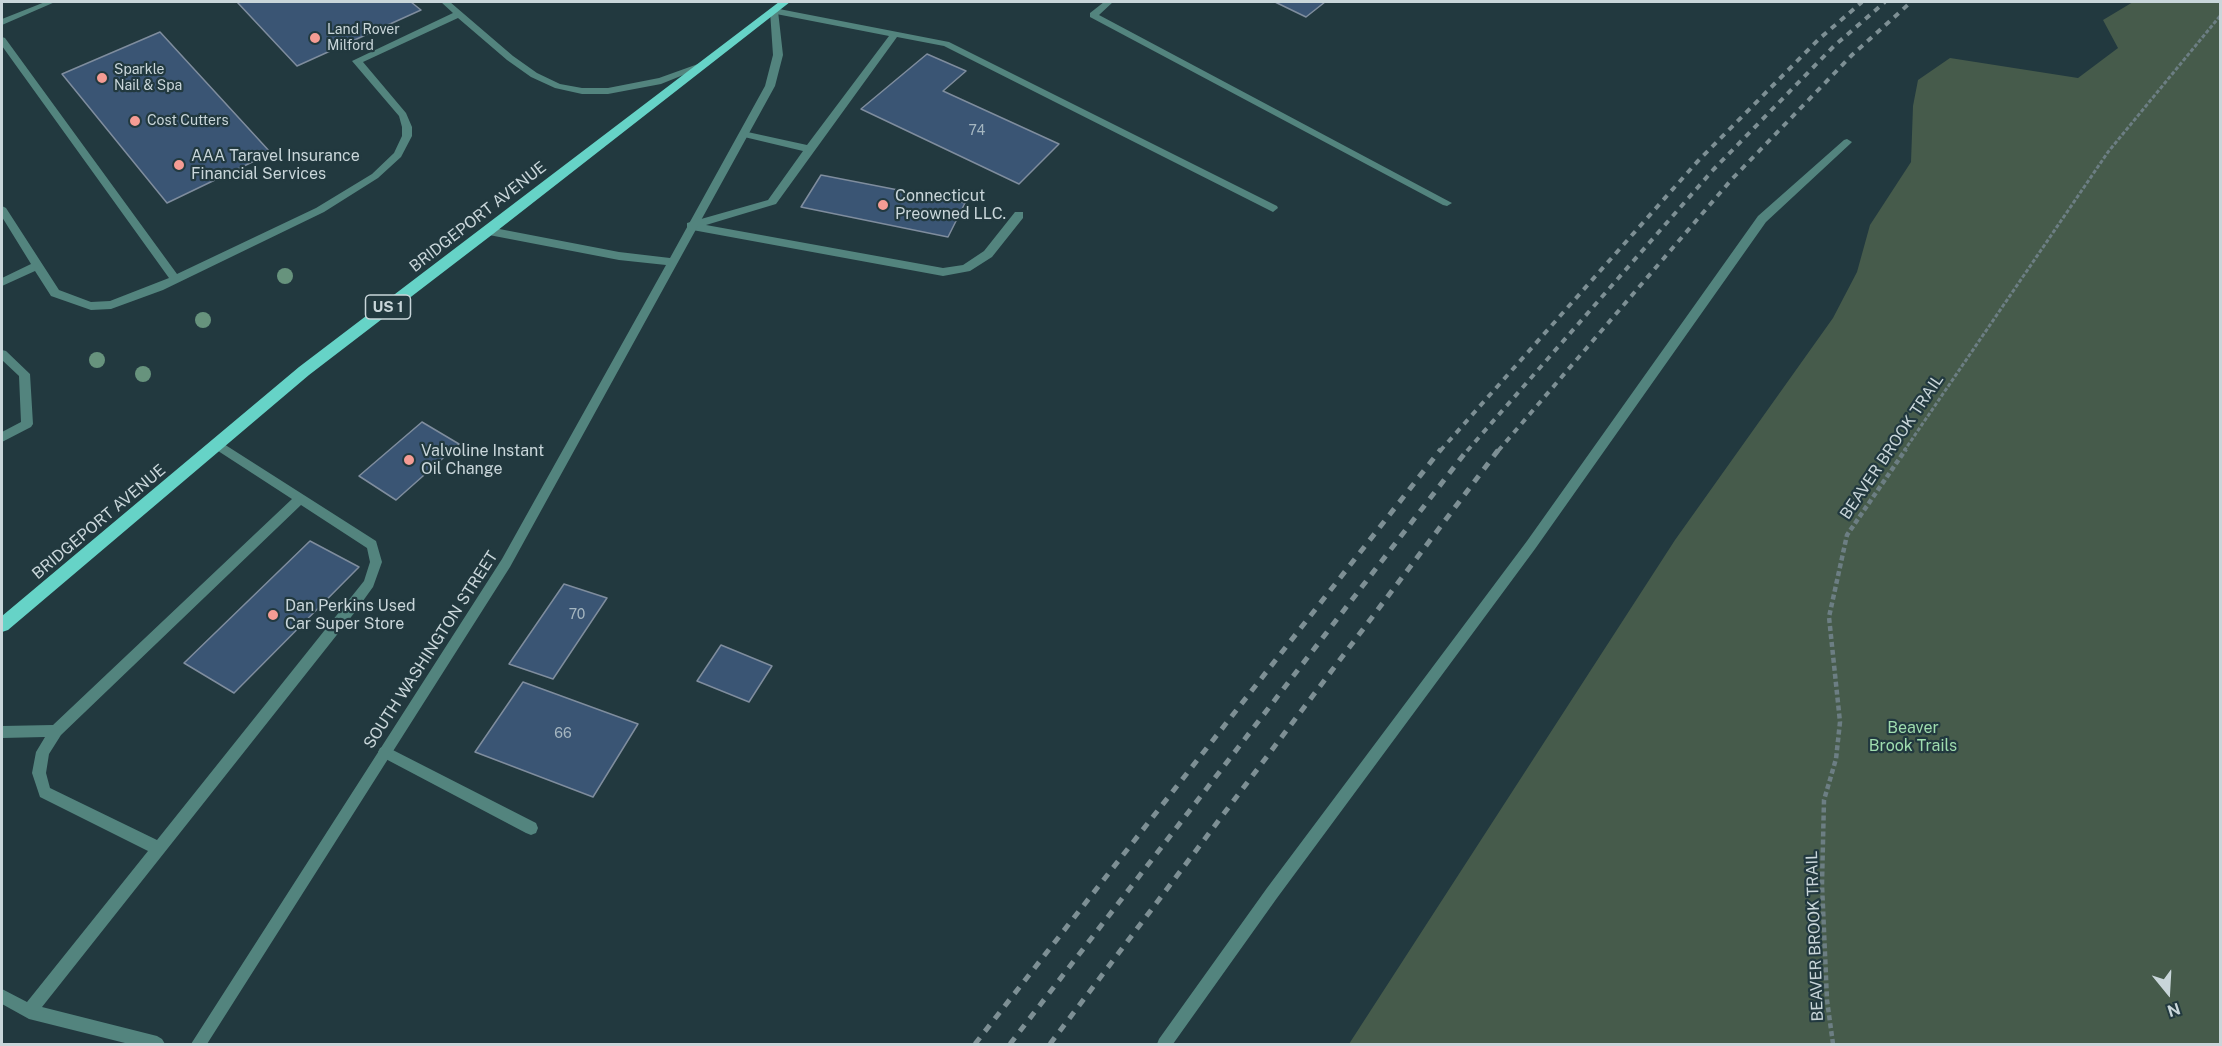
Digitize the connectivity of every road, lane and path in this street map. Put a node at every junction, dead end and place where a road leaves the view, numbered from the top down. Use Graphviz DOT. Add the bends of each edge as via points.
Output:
graph roads {
  1 [pos="51,2"];
  2 [pos="445,2"];
  3 [pos="785,2"];
  4 [pos="1109,2"];
  5 [pos="774,11"];
  6 [pos="458,14"];
  7 [pos="2220,16"];
  8 [pos="2,22"];
  9 [pos="895,34"];
  10 [pos="2,40"];
  11 [pos="698,67"];
  12 [pos="743,134"];
  13 [pos="1847,142"];
  14 [pos="809,149"];
  15 [pos="1447,203"];
  16 [pos="1274,208"];
  17 [pos="2,210"];
  18 [pos="1019,215"];
  19 [pos="691,226"];
  20 [pos="489,231"];
  21 [pos="672,262"];
  22 [pos="36,266"];
  23 [pos="176,279"];
  24 [pos="2,282"];
  25 [pos="2,354"];
  26 [pos="2,437"];
  27 [pos="216,444"];
  28 [pos="300,499"];
  29 [pos="2,625"];
  30 [pos="56,731"];
  31 [pos="2,732"];
  32 [pos="385,752"];
  33 [pos="531,828"];
  34 [pos="159,849"];
  35 [pos="2,996"];
  36 [pos="29,1011"];
  37 [pos="157,1044"];
  38 [pos="198,1044"];
  39 [pos="1164,1044"];
  40 [pos="1833,1044"];
  1 -- 8 [label="street"];
  2 -- 6 [label="street"];
  3 -- 5 [label="main road, BRIDGEPORT AVENUE / US 1"];
  4 -- 15 [label="street" via="1093,15"];
  5 -- 9 [label="street"];
  5 -- 11 [label="main road, BRIDGEPORT AVENUE / US 1"];
  5 -- 12 [label="street, SOUTH WASHINGTON STREET" via="778,55 770,86"];
  6 -- 11 [label="street" via="534,75 558,86 608,91 661,81"];
  6 -- 23 [label="street" via="357,61 403,115 407,136 398,155 375,176 320,210"];
  7 -- 40 [label="path, BEAVER BROOK TRAIL" via="2108,152 1847,535 1829,617 1840,722 1836,759 1824,800 1822,884"];
  9 -- 14 [label="street"];
  9 -- 16 [label="street" via="946,44"];
  10 -- 23 [label="street"];
  11 -- 20 [label="main road, BRIDGEPORT AVENUE / US 1"];
  12 -- 14 [label="street"];
  12 -- 19 [label="street, SOUTH WASHINGTON STREET"];
  13 -- 39 [label="street" via="1762,219 1531,545"];
  14 -- 19 [label="street" via="772,202"];
  17 -- 22 [label="street"];
  18 -- 19 [label="street" via="988,254 966,268 943,272"];
  19 -- 21 [label="street, SOUTH WASHINGTON STREET"];
  20 -- 21 [label="street"];
  20 -- 27 [label="main road, BRIDGEPORT AVENUE / US 1" via="304,371"];
  21 -- 32 [label="street, SOUTH WASHINGTON STREET" via="506,563"];
  22 -- 23 [label="street" via="55,293 91,306 134,298"];
  22 -- 24 [label="street"];
  25 -- 26 [label="street" via="24,374 27,424"];
  27 -- 28 [label="street"];
  27 -- 29 [label="main road, BRIDGEPORT AVENUE / US 1"];
  28 -- 30 [label="street"];
  28 -- 34 [label="street" via="372,545 376,562 369,583"];
  30 -- 31 [label="street"];
  30 -- 34 [label="street" via="43,752 39,773 45,792"];
  32 -- 33 [label="street"];
  32 -- 38 [label="street, SOUTH WASHINGTON STREET"];
  34 -- 36 [label="street"];
  35 -- 36 [label="street"];
  36 -- 37 [label="street"];
}
